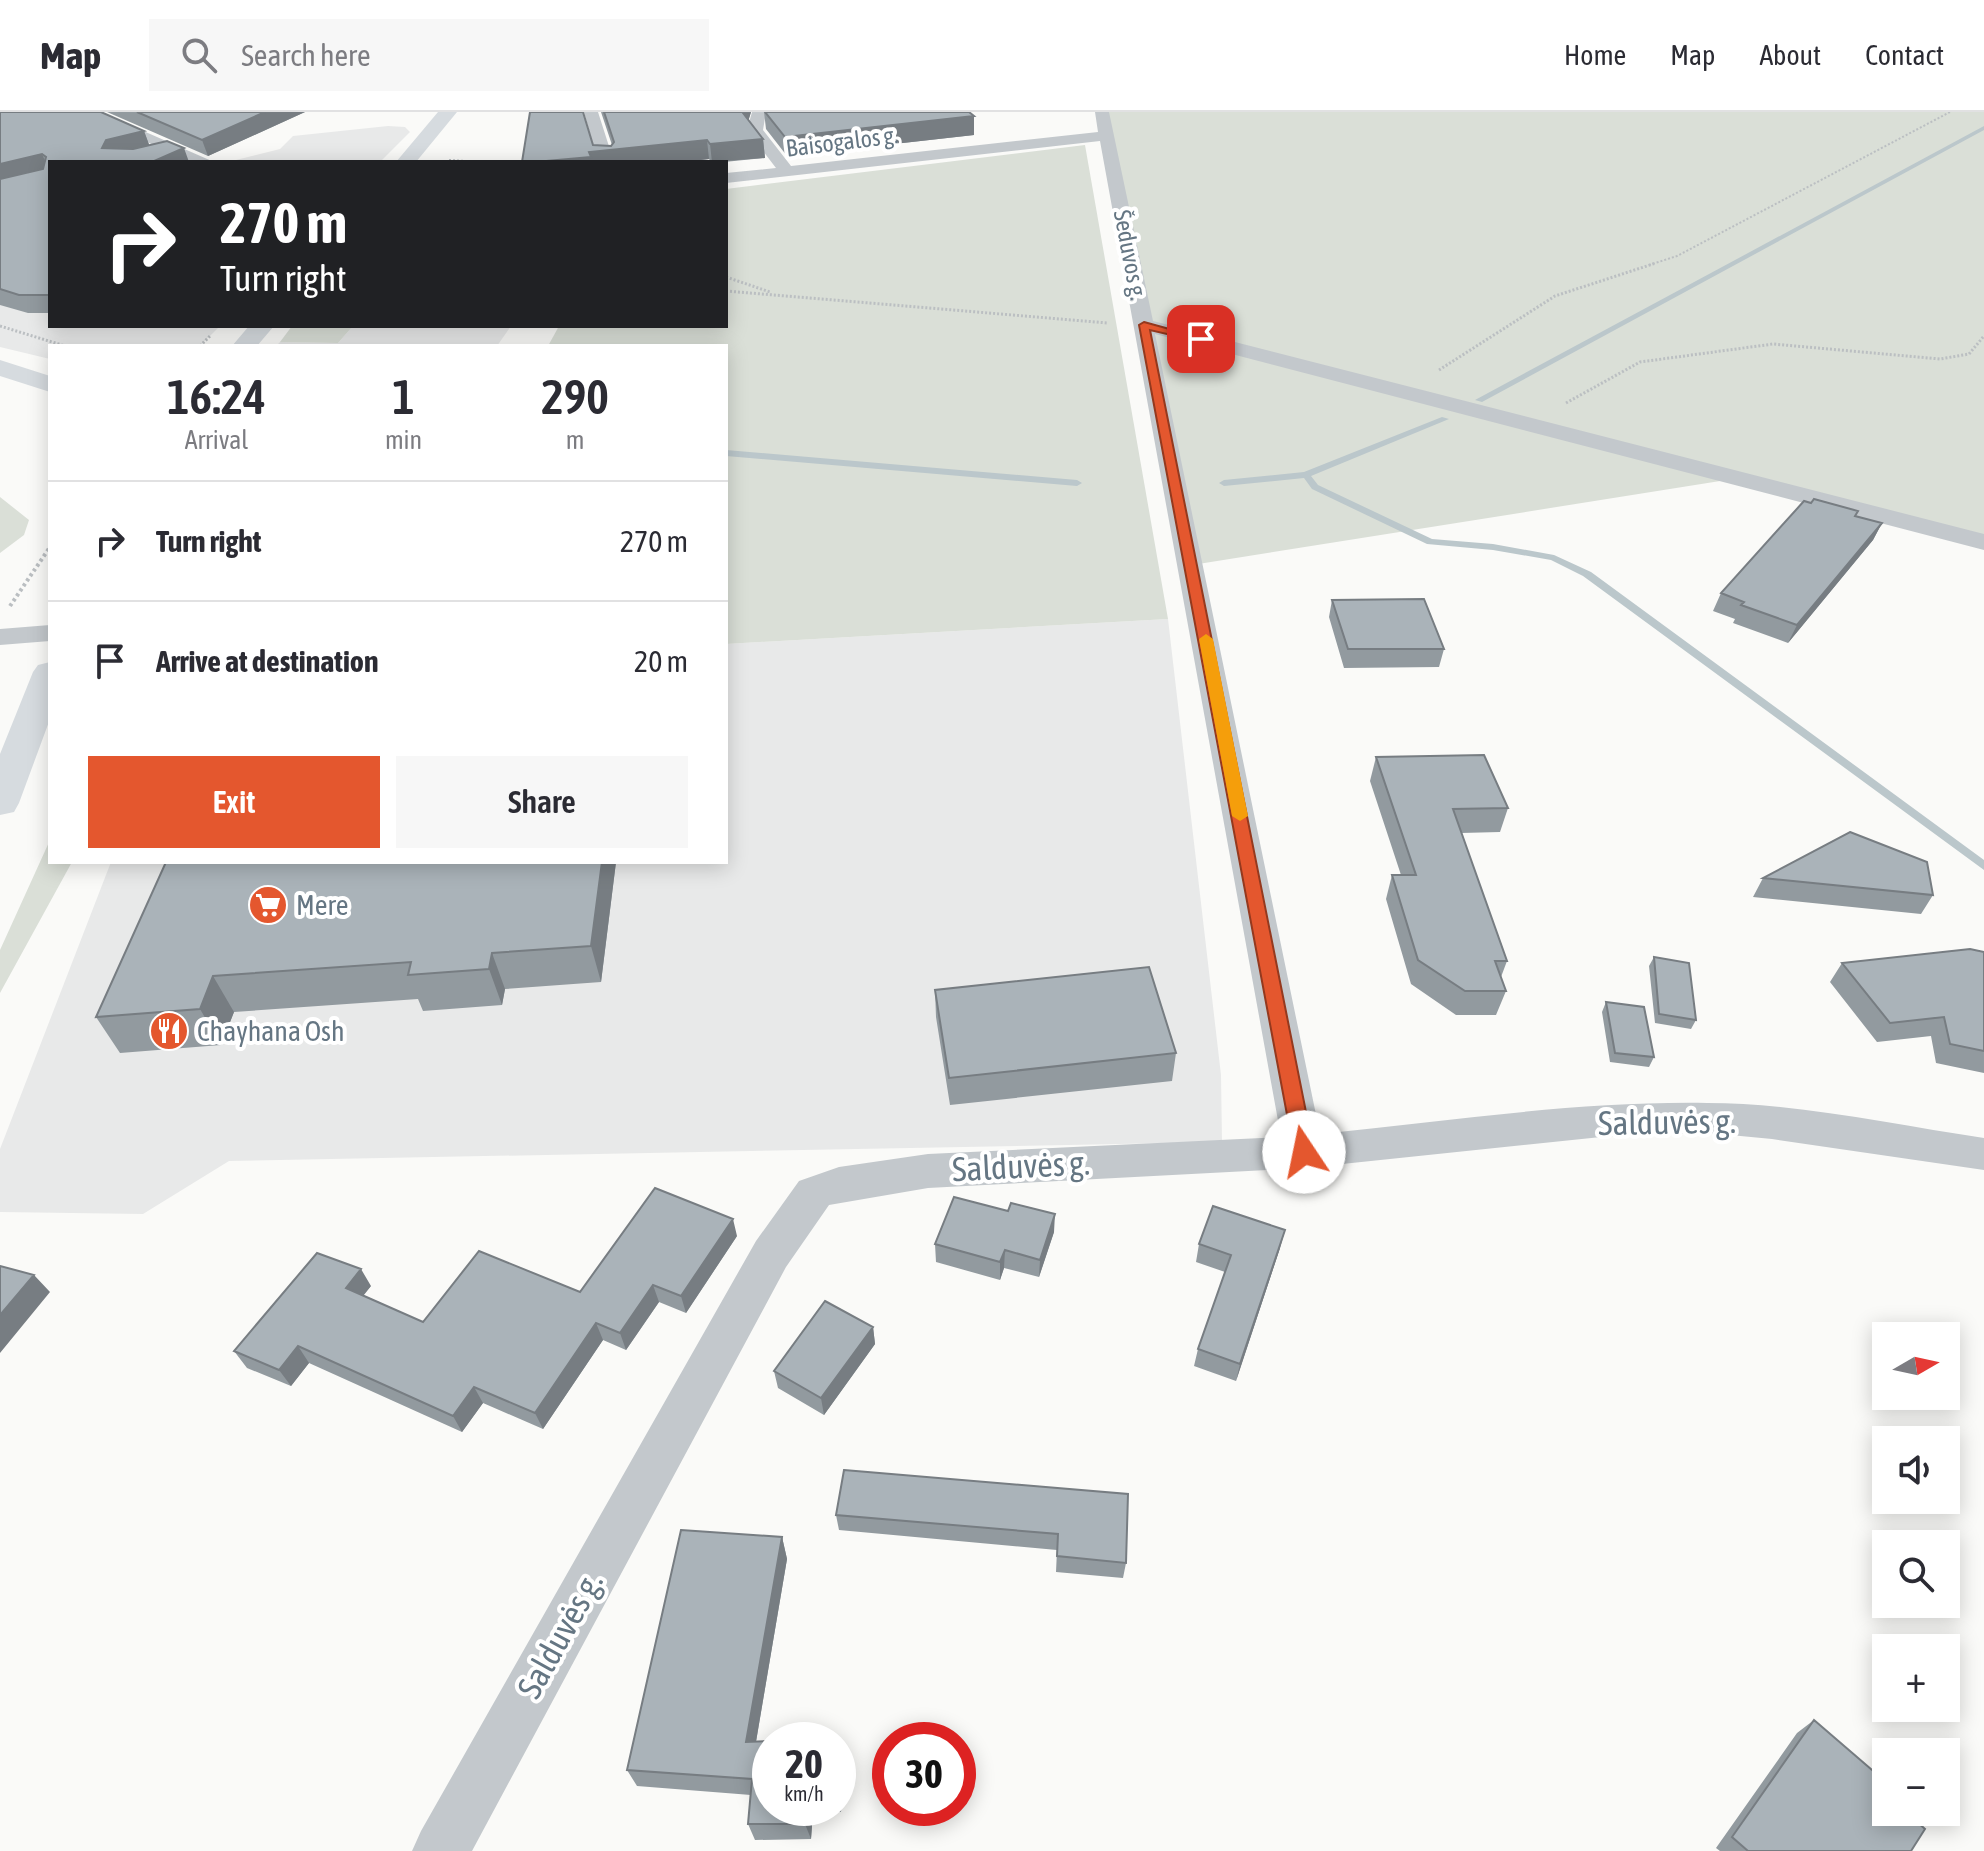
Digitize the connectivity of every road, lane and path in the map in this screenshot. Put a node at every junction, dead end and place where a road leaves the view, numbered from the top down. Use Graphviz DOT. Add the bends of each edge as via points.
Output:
graph roads {
  1 [pos="87,112"];
  2 [pos="448,112"];
  3 [pos="591,112"];
  4 [pos="759,112"];
  5 [pos="1950,112"];
  6 [pos="1042,143"];
  7 [pos="1100,144"];
  8 [pos="174,149"];
  9 [pos="147,155"];
  10 [pos="201,160"];
  11 [pos="408,160"];
  12 [pos="605,160"];
  13 [pos="788,173"];
  14 [pos="728,178"];
  15 [pos="728,278"];
  16 [pos="728,291"];
  17 [pos="780,295"];
  18 [pos="1097,322"];
  19 [pos="1144,325"];
  20 [pos="0,326"];
  21 [pos="260,328"];
  22 [pos="1984,336"];
  23 [pos="58,344"];
  24 [pos="246,344"];
  25 [pos="0,368"];
  26 [pos="48,383"];
  27 [pos="1403,390"];
  28 [pos="1529,423"];
  29 [pos="1984,542"];
  30 [pos="48,550"];
  31 [pos="8,609"];
  32 [pos="48,633"];
  33 [pos="0,637"];
  34 [pos="48,677"];
  35 [pos="0,803"];
  36 [pos="1304,1152"];
  37 [pos="1984,1154"];
  38 [pos="441,1851"];
  1 -- 8 [label="street"];
  2 -- 11 [label="main road"];
  3 -- 12 [label="street"];
  4 -- 13 [label="street" via="755,130"];
  5 -- 27 [label="path" via="1677,256 1555,296"];
  6 -- 7 [label="street, Baisogalos g."];
  6 -- 7 [label="street"];
  6 -- 13 [label="street, Baisogalos g."];
  7 -- 19 [label="street, Šeduvos g."];
  8 -- 9 [label="street"];
  8 -- 10 [label="street"];
  13 -- 14 [label="street, Baisogalos g."];
  15 -- 17 [label="path"];
  16 -- 17 [label="path"];
  17 -- 18 [label="path"];
  19 -- 27 [label="street"];
  19 -- 36 [label="street, Šeduvos g."];
  20 -- 23 [label="path"];
  21 -- 24 [label="main road"];
  22 -- 28 [label="path" via="1969,354 1940,359 1773,344 1640,362"];
  25 -- 26 [label="main road"];
  27 -- 28 [label="street"];
  28 -- 29 [label="street"];
  30 -- 31 [label="path"];
  32 -- 33 [label="street"];
  34 -- 35 [label="main road"];
  36 -- 37 [label="street, Salduvės g." via="1601,1121 1709,1118"];
  36 -- 38 [label="street, Salduvės g." via="928,1171 867,1178 814,1193 771,1254"];
}
